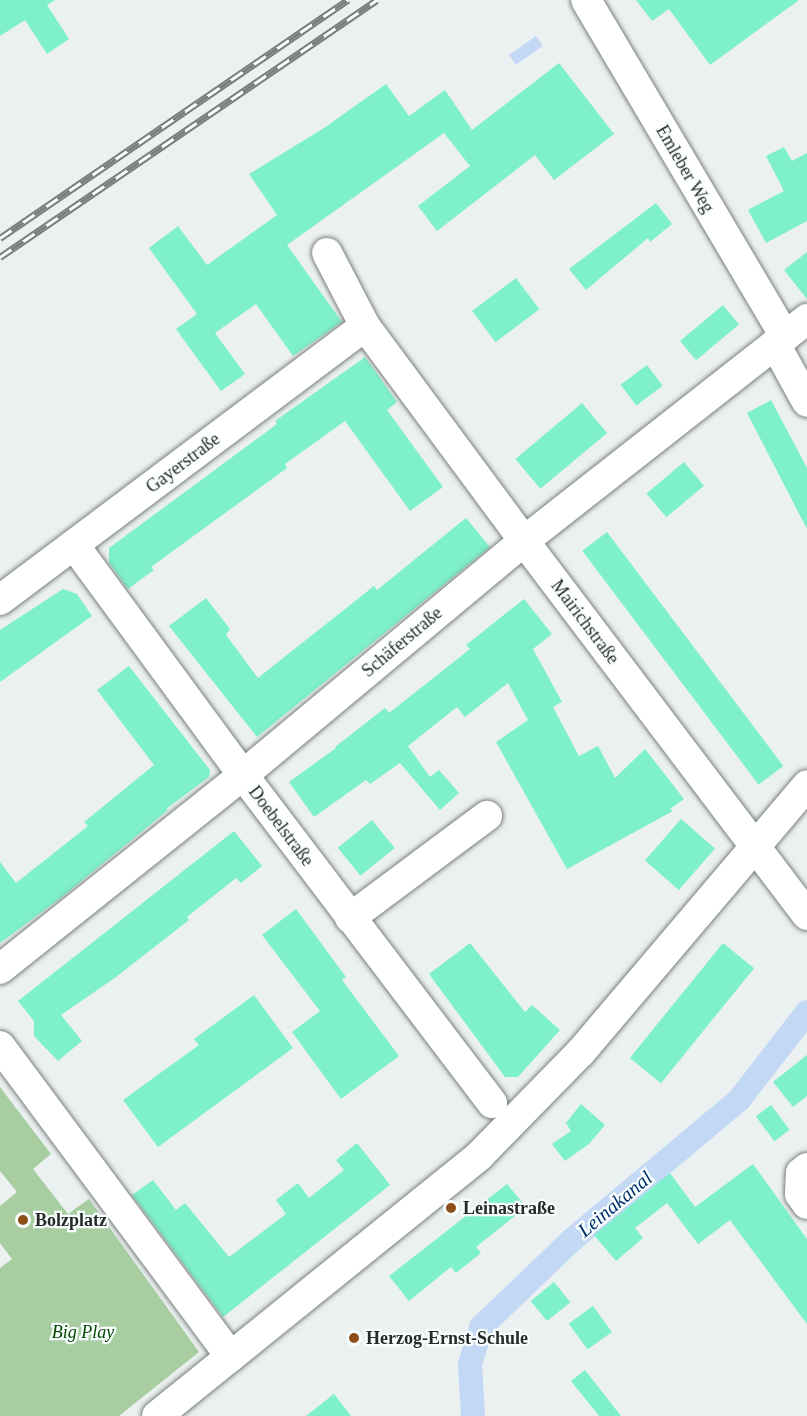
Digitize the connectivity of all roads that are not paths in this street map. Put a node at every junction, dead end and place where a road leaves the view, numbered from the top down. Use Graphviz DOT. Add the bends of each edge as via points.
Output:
graph roads {
  1 [pos="586,0"];
  2 [pos="327,253"];
  3 [pos="366,326"];
  4 [pos="789,333"];
  5 [pos="807,402"];
  6 [pos="524,541"];
  7 [pos="74,545"];
  8 [pos="0,600"];
  9 [pos="243,775"];
  10 [pos="807,785"];
  11 [pos="487,816"];
  12 [pos="753,847"];
  13 [pos="807,915"];
  14 [pos="350,918"];
  15 [pos="0,969"];
  16 [pos="0,1046"];
  17 [pos="492,1103"];
  18 [pos="807,1168"];
  19 [pos="807,1204"];
  20 [pos="231,1357"];
  21 [pos="157,1416"];
  1 -- 4 [label="street, Emleber Weg"];
  2 -- 3 [label="street, Mairichstraße"];
  3 -- 6 [label="street, Mairichstraße"];
  3 -- 7 [label="street, Gayerstraße"];
  4 -- 5 [label="street, Emleber Weg"];
  4 -- 6 [label="street, Schäferstraße"];
  6 -- 9 [label="street, Schäferstraße"];
  6 -- 12 [label="street, Mairichstraße"];
  7 -- 8 [label="street, Gayerstraße"];
  7 -- 9 [label="street, Doebelstraße"];
  9 -- 14 [label="street, Doebelstraße"];
  9 -- 15 [label="street, Schäferstraße"];
  10 -- 12 [label="street"];
  11 -- 14 [label="street"];
  12 -- 13 [label="street, Mairichstraße"];
  12 -- 20 [label="street" via="580,1053 480,1155"];
  14 -- 17 [label="street, Doebelstraße"];
  16 -- 20 [label="street"];
  18 -- 19 [label="street" via="801,1173 800,1194"];
  20 -- 21 [label="street"];
}
